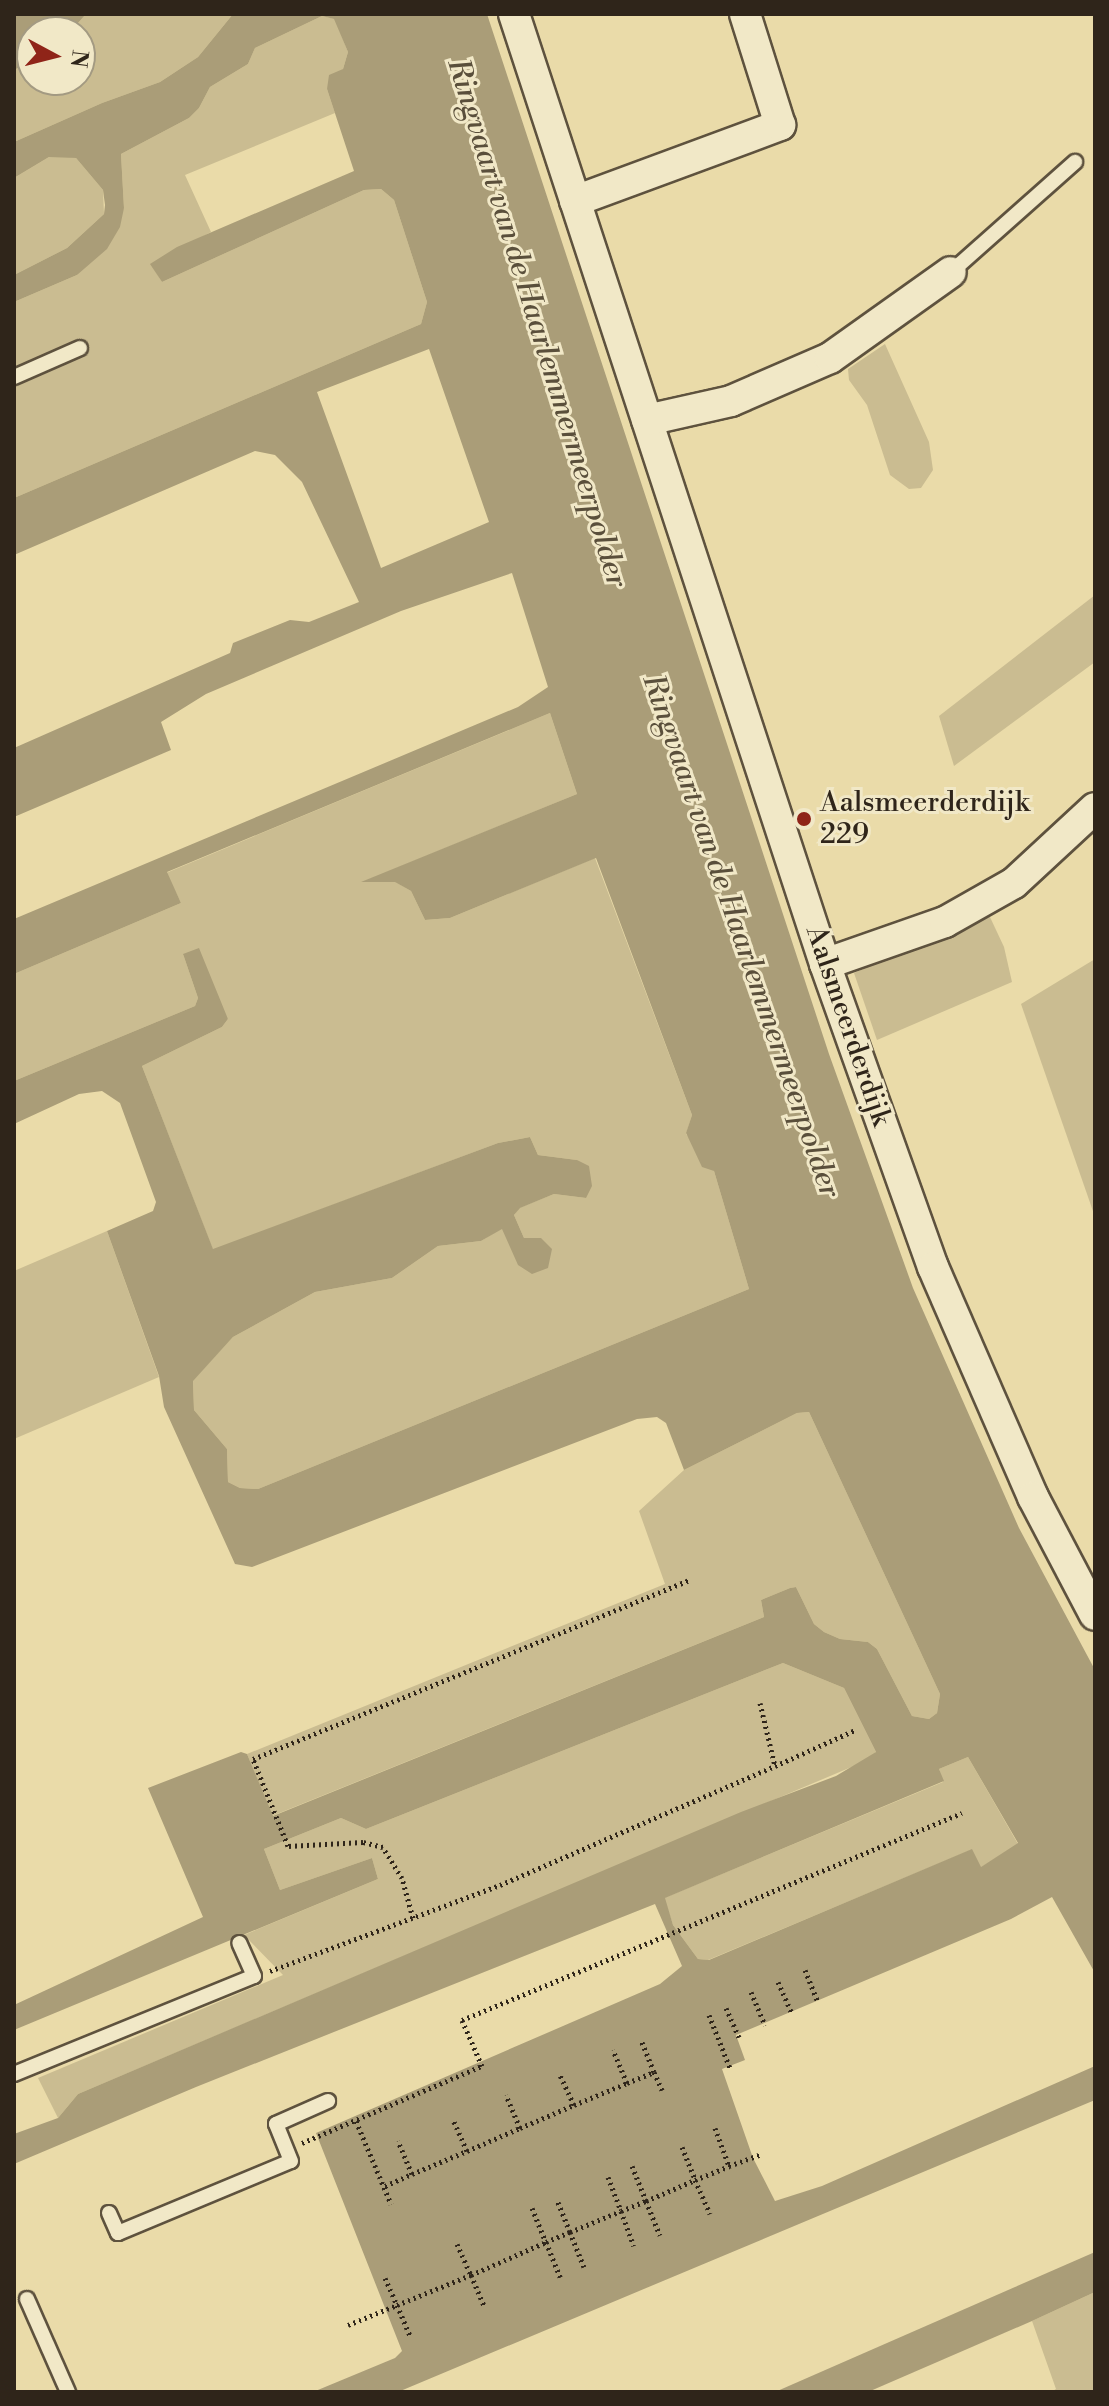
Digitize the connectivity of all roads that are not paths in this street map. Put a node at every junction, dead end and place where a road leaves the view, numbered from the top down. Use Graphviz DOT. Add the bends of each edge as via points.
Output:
graph roads {
  1 [pos="514,14"];
  2 [pos="745,14"];
  3 [pos="1075,162"];
  4 [pos="575,201"];
  5 [pos="951,272"];
  6 [pos="80,348"];
  7 [pos="14,377"];
  8 [pos="647,420"];
  9 [pos="1095,808"];
  10 [pos="825,964"];
  11 [pos="1095,1615"];
  12 [pos="239,1943"];
  13 [pos="14,2074"];
  14 [pos="328,2101"];
  15 [pos="109,2213"];
  16 [pos="27,2299"];
  17 [pos="68,2392"];
  1 -- 4 [label="street, Aalsmeerderdijk"];
  2 -- 4 [label="street" via="780,125"];
  3 -- 5 [label="lane"];
  4 -- 8 [label="street, Aalsmeerderdijk"];
  5 -- 8 [label="street" via="830,358 731,401"];
  6 -- 7 [label="lane"];
  8 -- 10 [label="street, Aalsmeerderdijk"];
  9 -- 10 [label="street" via="1014,883 945,922"];
  10 -- 11 [label="street, Aalsmeerderdijk" via="933,1267 1033,1497"];
  12 -- 13 [label="lane" via="254,1976"];
  14 -- 15 [label="lane" via="276,2124 291,2161 118,2233"];
  16 -- 17 [label="lane"];
}
